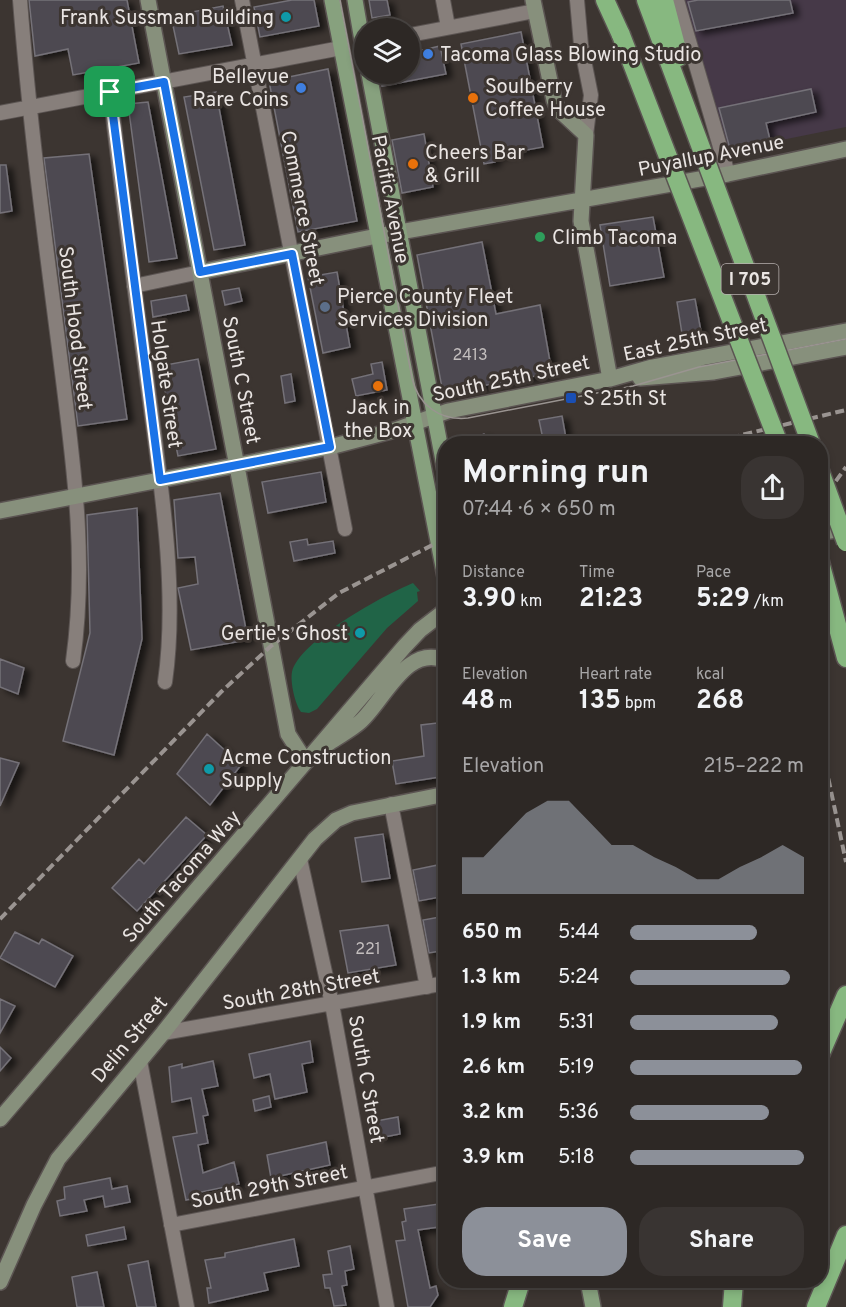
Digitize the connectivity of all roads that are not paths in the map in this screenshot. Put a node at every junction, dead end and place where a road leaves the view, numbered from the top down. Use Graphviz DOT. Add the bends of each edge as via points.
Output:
graph roads {
  1 [pos="20,0"];
  2 [pos="148,0"];
  3 [pos="242,0"];
  4 [pos="332,0"];
  5 [pos="355,0"];
  6 [pos="443,0"];
  7 [pos="578,0"];
  8 [pos="607,0"];
  9 [pos="646,0"];
  10 [pos="664,0"];
  11 [pos="677,0"];
  12 [pos="534,5"];
  13 [pos="359,18"];
  14 [pos="448,27"];
  15 [pos="420,33"];
  16 [pos="341,48"];
  17 [pos="255,64"];
  18 [pos="164,82"];
  19 [pos="371,84"];
  20 [pos="110,92"];
  21 [pos="28,108"];
  22 [pos="0,113"];
  23 [pos="586,135"];
  24 [pos="846,149"];
  25 [pos="706,161"];
  26 [pos="728,174"];
  27 [pos="583,201"];
  28 [pos="399,233"];
  29 [pos="377,236"];
  30 [pos="292,254"];
  31 [pos="200,272"];
  32 [pos="134,286"];
  33 [pos="846,331"];
  34 [pos="846,347"];
  35 [pos="610,379"];
  36 [pos="434,415"];
  37 [pos="413,423"];
  38 [pos="438,436"];
  39 [pos="775,436"];
  40 [pos="810,436"];
  41 [pos="330,447"];
  42 [pos="238,466"];
  43 [pos="828,475"];
  44 [pos="160,480"];
  45 [pos="828,493"];
  46 [pos="77,497"];
  47 [pos="0,511"];
  48 [pos="846,514"];
  49 [pos="846,528"];
  50 [pos="345,529"];
  51 [pos="828,531"];
  52 [pos="846,542"];
  53 [pos="438,543"];
  54 [pos="828,592"];
  55 [pos="438,616"];
  56 [pos="438,658"];
  57 [pos="846,658"];
  58 [pos="73,661"];
  59 [pos="165,682"];
  60 [pos="309,759"];
  61 [pos="438,795"];
  62 [pos="391,804"];
  63 [pos="300,859"];
  64 [pos="438,985"];
  65 [pos="427,987"];
  66 [pos="846,995"];
  67 [pos="332,1004"];
  68 [pos="163,1033"];
  69 [pos="828,1036"];
  70 [pos="140,1061"];
  71 [pos="0,1119"];
  72 [pos="438,1173"];
  73 [pos="365,1187"];
  74 [pos="171,1225"];
  75 [pos="846,1235"];
  76 [pos="828,1278"];
  77 [pos="0,1282"];
  78 [pos="519,1288"];
  79 [pos="589,1288"];
  80 [pos="721,1288"];
  81 [pos="733,1288"];
  82 [pos="824,1288"];
  83 [pos="187,1307"];
  84 [pos="387,1307"];
  85 [pos="513,1307"];
  86 [pos="593,1307"];
  87 [pos="722,1307"];
  88 [pos="732,1307"];
  89 [pos="816,1307"];
  1 -- 21 [label="street, South Hood Street"];
  2 -- 18 [label="street, South C Street"];
  3 -- 17 [label="street, Commerce Street"];
  4 -- 16 [label="main road, Pacific Avenue"];
  5 -- 13 [label="main road"];
  6 -- 14 [label="street"];
  7 -- 23 [label="street" via="591,95"];
  8 -- 39 [label="highway, I 705, bridge"];
  9 -- 25 [label="highway, I 705"];
  10 -- 25 [label="highway"];
  11 -- 26 [label="street"];
  12 -- 14 [label="street"];
  12 -- 23 [label="street" via="554,100 558,109"];
  14 -- 15 [label="street"];
  16 -- 17 [label="street"];
  16 -- 29 [label="main road, Pacific Avenue"];
  17 -- 18 [label="street"];
  17 -- 30 [label="street, Commerce Street"];
  18 -- 20 [label="street"];
  18 -- 31 [label="street, South C Street"];
  19 -- 28 [label="main road, Pacific Avenue"];
  20 -- 21 [label="street"];
  20 -- 32 [label="street, Holgate Street"];
  21 -- 22 [label="street"];
  21 -- 46 [label="street, South Hood Street"];
  23 -- 27 [label="street"];
  24 -- 26 [label="street, Puyallup Avenue"];
  25 -- 40 [label="highway, I 705, bridge"];
  26 -- 27 [label="street, Puyallup Avenue"];
  27 -- 28 [label="street, Puyallup Avenue"];
  27 -- 35 [label="street" via="581,221"];
  28 -- 29 [label="street, Puyallup Avenue"];
  28 -- 36 [label="main road, Pacific Avenue"];
  29 -- 30 [label="street, Puyallup Avenue"];
  29 -- 37 [label="main road, Pacific Avenue"];
  30 -- 31 [label="street, Puyallup Avenue"];
  30 -- 41 [label="street, Commerce Street"];
  31 -- 32 [label="street"];
  31 -- 42 [label="street, South C Street"];
  32 -- 44 [label="street, Holgate Street"];
  33 -- 35 [label="street, East 25th Street" via="652,367"];
  34 -- 35 [label="street, East 25th Street" via="714,372"];
  35 -- 36 [label="street, South 25th Street"];
  36 -- 37 [label="street, South 25th Street"];
  36 -- 38 [label="main road, Pacific Avenue"];
  37 -- 41 [label="street, South 25th Street"];
  37 -- 53 [label="main road, Pacific Avenue"];
  41 -- 42 [label="street, South 25th Street"];
  41 -- 50 [label="street, Commerce Street"];
  42 -- 44 [label="street, South 25th Street"];
  42 -- 60 [label="street, South C Street" via="288,734"];
  43 -- 48 [label="highway"];
  44 -- 46 [label="street, South 25th Street"];
  44 -- 59 [label="street, Holgate Street" via="168,589"];
  45 -- 52 [label="highway, bridge"];
  46 -- 47 [label="street, South 25th Street"];
  46 -- 58 [label="street, South Hood Street" via="81,586"];
  49 -- 51 [label="street"];
  54 -- 57 [label="highway"];
  55 -- 60 [label="street, South Tacoma Way" via="420,630"];
  56 -- 60 [label="street" via="430,656 411,663 361,722"];
  60 -- 71 [label="street, South Tacoma Way"];
  61 -- 62 [label="street, Delin Street"];
  62 -- 63 [label="street, Delin Street" via="336,820"];
  62 -- 65 [label="street"];
  63 -- 67 [label="street, South C Street"];
  63 -- 68 [label="street, Delin Street"];
  64 -- 65 [label="street, South 28th Street"];
  65 -- 67 [label="street, South 28th Street"];
  66 -- 69 [label="highway"];
  67 -- 68 [label="street, South 28th Street"];
  67 -- 73 [label="street, South C Street"];
  68 -- 70 [label="street, Delin Street"];
  70 -- 74 [label="street"];
  70 -- 77 [label="street, Delin Street" via="58,1159"];
  72 -- 73 [label="street, South 29th Street"];
  73 -- 74 [label="street, South 29th Street"];
  73 -- 84 [label="street, South C Street"];
  74 -- 83 [label="street"];
  75 -- 76 [label="highway"];
  78 -- 85 [label="highway"];
  79 -- 86 [label="main road"];
  80 -- 87 [label="highway"];
  81 -- 88 [label="highway"];
  82 -- 89 [label="highway"];
}
